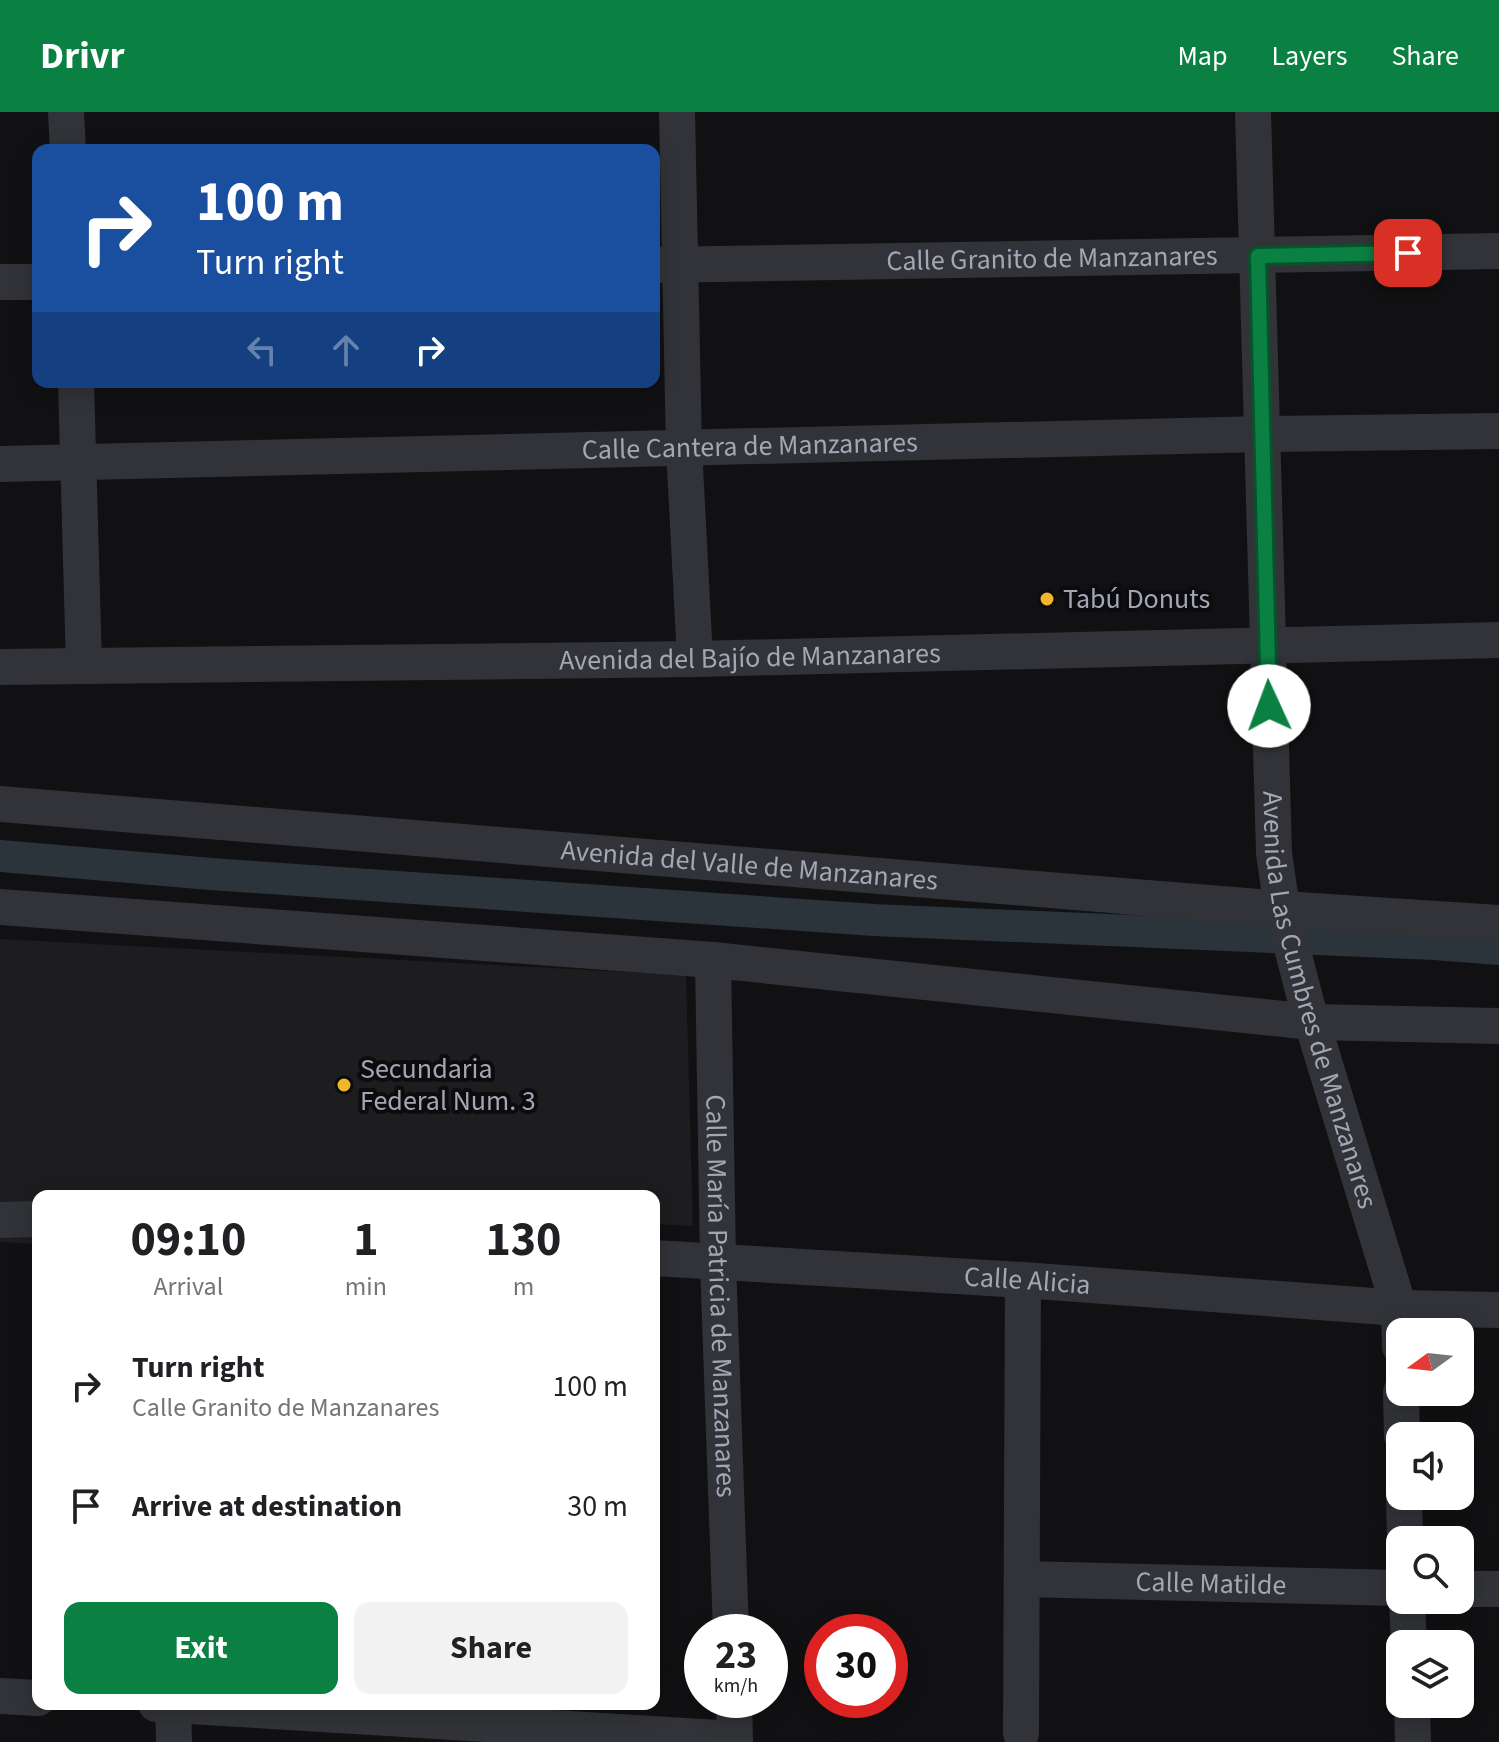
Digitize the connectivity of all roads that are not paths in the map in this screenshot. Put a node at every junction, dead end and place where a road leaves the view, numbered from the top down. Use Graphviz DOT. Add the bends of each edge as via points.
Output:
graph roads {
  1 [pos="66,112"];
  2 [pos="677,112"];
  3 [pos="1253,112"];
  4 [pos="68,144"];
  5 [pos="1499,251"];
  6 [pos="1258,256"];
  7 [pos="666,265"];
  8 [pos="0,282"];
  9 [pos="32,282"];
  10 [pos="76,388"];
  11 [pos="1499,431"];
  12 [pos="1264,434"];
  13 [pos="684,448"];
  14 [pos="79,462"];
  15 [pos="0,464"];
  16 [pos="1499,640"];
  17 [pos="1267,648"];
  18 [pos="695,659"];
  19 [pos="84,666"];
  20 [pos="0,667"];
  21 [pos="0,804"];
  22 [pos="0,907"];
  23 [pos="1283,914"];
  24 [pos="1499,923"];
  25 [pos="713,960"];
  26 [pos="1309,1012"];
  27 [pos="1499,1026"];
  28 [pos="32,1219"];
  29 [pos="0,1220"];
  30 [pos="660,1258"];
  31 [pos="718,1262"];
  32 [pos="1023,1280"];
  33 [pos="1399,1308"];
  34 [pos="1499,1310"];
  35 [pos="1399,1318"];
  36 [pos="1023,1579"];
  37 [pos="1386,1588"];
  38 [pos="1474,1589"];
  39 [pos="1499,1589"];
  40 [pos="730,1614"];
  41 [pos="0,1696"];
  42 [pos="32,1698"];
  43 [pos="173,1710"];
  44 [pos="267,1710"];
  45 [pos="734,1718"];
  46 [pos="1412,1718"];
  47 [pos="454,1722"];
  48 [pos="1021,1733"];
  49 [pos="735,1741"];
  50 [pos="174,1742"];
  51 [pos="1413,1742"];
  1 -- 4 [label="street"];
  2 -- 7 [label="street"];
  3 -- 6 [label="street, Avenida Las Cumbres de Manzanares"];
  5 -- 6 [label="street, Calle Granito de Manzanares"];
  6 -- 7 [label="street, Calle Granito de Manzanares"];
  6 -- 12 [label="street, Avenida Las Cumbres de Manzanares"];
  7 -- 13 [label="street"];
  8 -- 9 [label="street"];
  10 -- 14 [label="street"];
  11 -- 12 [label="street, Calle Cantera de Manzanares"];
  12 -- 13 [label="street, Calle Cantera de Manzanares"];
  12 -- 17 [label="street, Avenida Las Cumbres de Manzanares"];
  13 -- 14 [label="street, Calle Cantera de Manzanares"];
  13 -- 18 [label="street"];
  14 -- 15 [label="street, Calle Cantera de Manzanares"];
  14 -- 19 [label="street"];
  16 -- 17 [label="street, Avenida del Bajío de Manzanares"];
  17 -- 18 [label="street, Avenida del Bajío de Manzanares"];
  17 -- 23 [label="street, Avenida Las Cumbres de Manzanares" via="1274,853"];
  18 -- 19 [label="street, Avenida del Bajío de Manzanares"];
  19 -- 20 [label="street, Avenida del Bajío de Manzanares"];
  21 -- 23 [label="street, Avenida del Valle de Manzanares"];
  22 -- 25 [label="street"];
  23 -- 24 [label="street, Avenida del Valle de Manzanares"];
  23 -- 26 [label="street, Avenida Las Cumbres de Manzanares"];
  25 -- 26 [label="street"];
  25 -- 31 [label="street, Calle María Patricia de Manzanares"];
  26 -- 27 [label="street"];
  26 -- 33 [label="street, Avenida Las Cumbres de Manzanares"];
  28 -- 29 [label="street"];
  30 -- 31 [label="street, Calle Alicia"];
  31 -- 32 [label="street, Calle Alicia"];
  31 -- 40 [label="street, Calle María Patricia de Manzanares"];
  32 -- 33 [label="street, Calle Alicia"];
  32 -- 36 [label="street"];
  33 -- 34 [label="street, Calle Alicia"];
  33 -- 35 [label="street, Avenida Las Cumbres de Manzanares"];
  36 -- 37 [label="street, Calle Matilde"];
  36 -- 48 [label="street"];
  38 -- 39 [label="street"];
  41 -- 42 [label="street"];
  43 -- 50 [label="street"];
  44 -- 47 [label="street"];
  45 -- 49 [label="street"];
  46 -- 51 [label="street"];
  47 -- 49 [label="street"];
}
